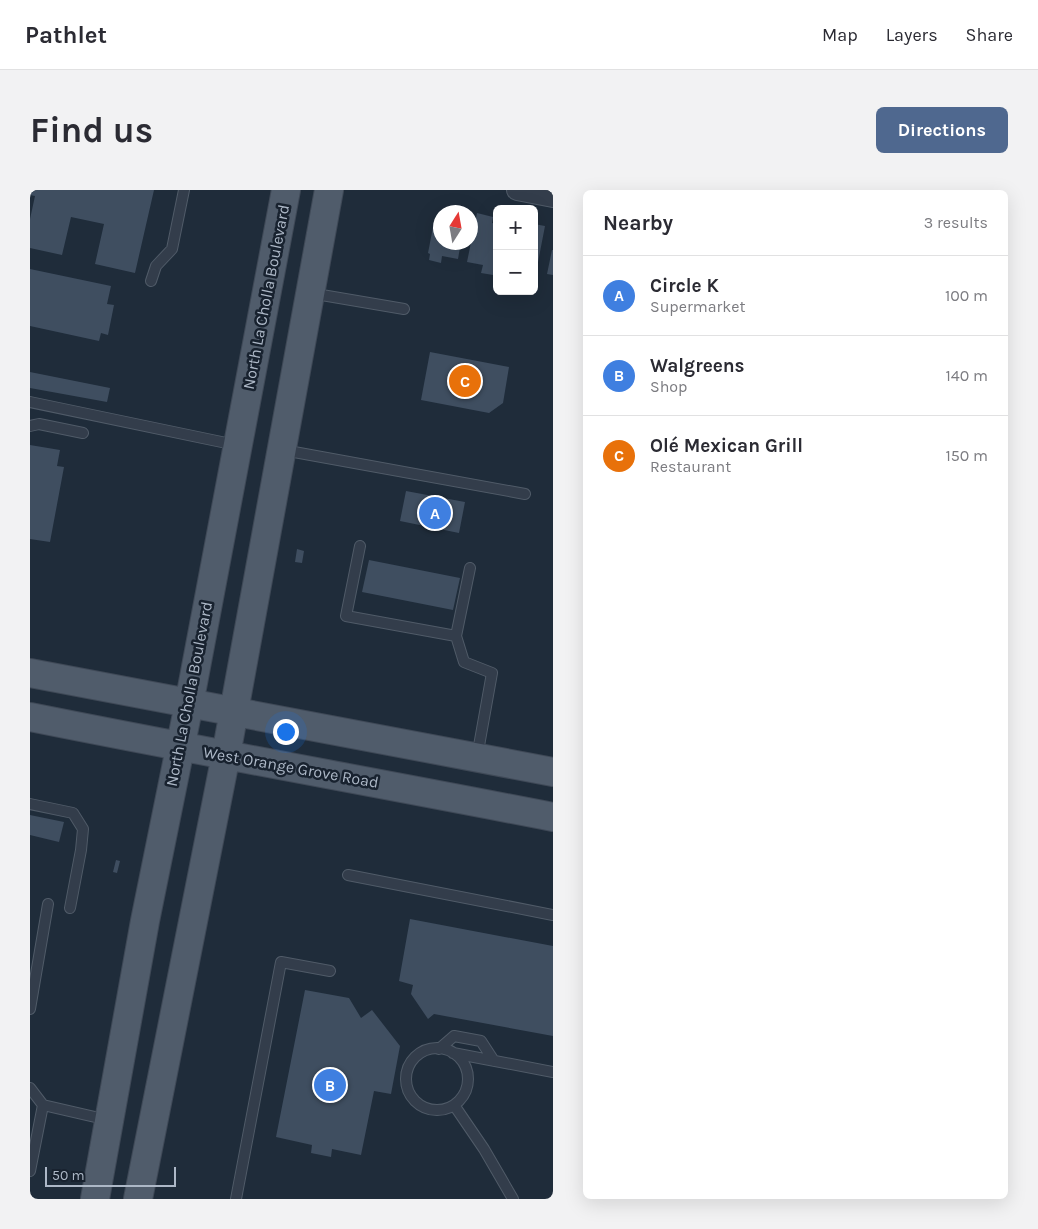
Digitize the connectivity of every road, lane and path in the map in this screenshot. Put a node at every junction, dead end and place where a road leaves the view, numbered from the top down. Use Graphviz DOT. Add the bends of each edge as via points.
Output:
graph roads {
  1 [pos="184,190"];
  2 [pos="286,190"];
  3 [pos="328,190"];
  4 [pos="517,190"];
  5 [pos="553,197"];
  6 [pos="151,281"];
  7 [pos="309,293"];
  8 [pos="404,309"];
  9 [pos="30,402"];
  10 [pos="30,426"];
  11 [pos="83,433"];
  12 [pos="237,445"];
  13 [pos="282,450"];
  14 [pos="525,494"];
  15 [pos="360,546"];
  16 [pos="470,568"];
  17 [pos="456,636"];
  18 [pos="30,673"];
  19 [pos="189,704"];
  20 [pos="234,712"];
  21 [pos="30,718"];
  22 [pos="179,747"];
  23 [pos="226,755"];
  24 [pos="477,757"];
  25 [pos="553,772"];
  26 [pos="30,804"];
  27 [pos="553,817"];
  28 [pos="348,875"];
  29 [pos="48,904"];
  30 [pos="70,908"];
  31 [pos="553,915"];
  32 [pos="330,972"];
  33 [pos="30,1009"];
  34 [pos="439,1049"];
  35 [pos="452,1053"];
  36 [pos="494,1061"];
  37 [pos="553,1072"];
  38 [pos="31,1091"];
  39 [pos="454,1104"];
  40 [pos="43,1105"];
  41 [pos="108,1120"];
  42 [pos="30,1171"];
  43 [pos="95,1199"];
  44 [pos="138,1199"];
  45 [pos="236,1199"];
  46 [pos="513,1199"];
  1 -- 6 [label="lane" via="172,249 156,266"];
  2 -- 12 [label="main road, North La Cholla Boulevard"];
  3 -- 7 [label="main road"];
  4 -- 5 [label="street"];
  7 -- 8 [label="lane"];
  7 -- 13 [label="main road"];
  9 -- 12 [label="lane"];
  10 -- 11 [label="lane" via="39,424"];
  12 -- 19 [label="main road, North La Cholla Boulevard"];
  13 -- 14 [label="lane"];
  13 -- 20 [label="main road"];
  15 -- 17 [label="lane" via="346,616"];
  16 -- 17 [label="lane"];
  17 -- 24 [label="lane" via="464,662 492,674"];
  18 -- 19 [label="main road"];
  19 -- 20 [label="main road"];
  19 -- 22 [label="main road, North La Cholla Boulevard"];
  20 -- 23 [label="main road"];
  20 -- 24 [label="main road"];
  21 -- 22 [label="main road, West Orange Grove Road"];
  22 -- 23 [label="main road, West Orange Grove Road"];
  22 -- 41 [label="main road, North La Cholla Boulevard"];
  23 -- 27 [label="main road, West Orange Grove Road"];
  23 -- 44 [label="main road"];
  24 -- 25 [label="main road"];
  26 -- 30 [label="lane" via="73,813 83,829"];
  28 -- 31 [label="lane"];
  29 -- 33 [label="lane"];
  32 -- 45 [label="lane" via="281,962"];
  34 -- 35 [label="lane"];
  34 -- 36 [label="lane" via="454,1036 481,1041"];
  34 -- 39 [label="lane" via="423,1052 415,1058 409,1066 406,1086 417,1103 426,1108 445,1109"];
  35 -- 36 [label="lane"];
  35 -- 39 [label="lane" via="466,1068 468,1078 462,1097"];
  36 -- 37 [label="lane"];
  38 -- 40 [label="lane"];
  39 -- 46 [label="lane"];
  40 -- 41 [label="lane"];
  40 -- 42 [label="lane"];
  41 -- 43 [label="main road, North La Cholla Boulevard"];
}
